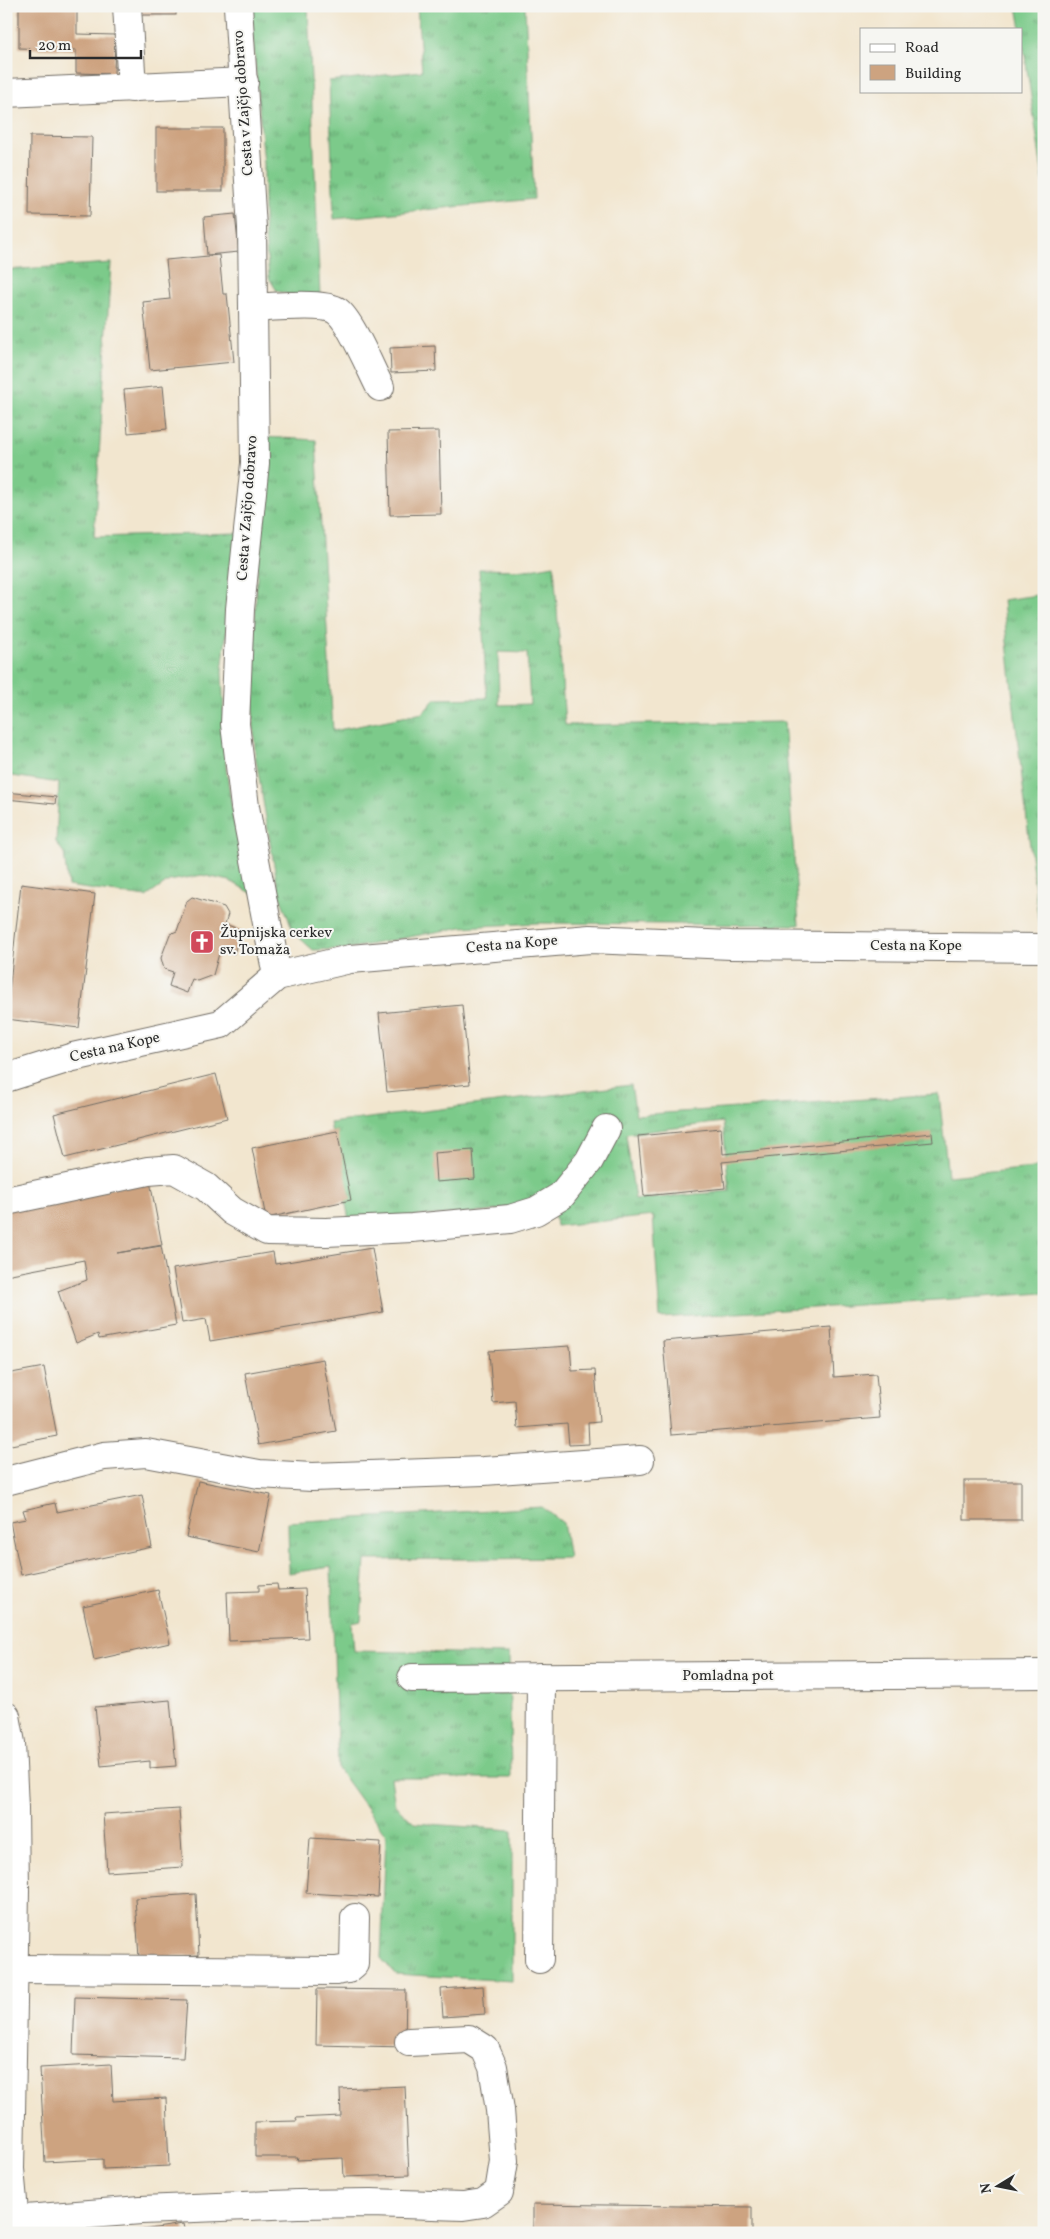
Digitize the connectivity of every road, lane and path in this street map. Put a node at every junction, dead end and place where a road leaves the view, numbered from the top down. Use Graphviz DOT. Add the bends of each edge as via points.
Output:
graph roads {
  1 [pos="127,6"];
  2 [pos="238,6"];
  3 [pos="244,82"];
  4 [pos="132,88"];
  5 [pos="6,94"];
  6 [pos="253,308"];
  7 [pos="380,387"];
  8 [pos="1044,948"];
  9 [pos="277,976"];
  10 [pos="6,1078"];
  11 [pos="606,1129"];
  12 [pos="6,1201"];
  13 [pos="640,1460"];
  14 [pos="6,1481"];
  15 [pos="1044,1674"];
  16 [pos="412,1678"];
  17 [pos="541,1678"];
  18 [pos="6,1716"];
  19 [pos="355,1918"];
  20 [pos="539,1959"];
  21 [pos="13,1969"];
  22 [pos="409,2042"];
  23 [pos="14,2226"];
  1 -- 4 [label="street"];
  2 -- 3 [label="street, Cesta v Zajčjo dobravo"];
  3 -- 4 [label="street"];
  3 -- 6 [label="street, Cesta v Zajčjo dobravo"];
  4 -- 5 [label="street"];
  6 -- 7 [label="street" via="318,306 336,310 345,320"];
  6 -- 9 [label="street, Cesta v Zajčjo dobravo" via="255,463 240,609 235,724 245,806"];
  8 -- 9 [label="street, Cesta na Kope" via="731,945 590,939 350,959"];
  9 -- 10 [label="street, Cesta na Kope" via="221,1024 73,1057"];
  11 -- 12 [label="street" via="589,1161 561,1196 536,1211 510,1219 335,1232 267,1231 232,1211 206,1187 174,1170 148,1171"];
  13 -- 14 [label="street" via="484,1471 312,1477 259,1474 146,1453 104,1456"];
  15 -- 17 [label="street, Pomladna pot"];
  16 -- 17 [label="street, Pomladna pot"];
  17 -- 20 [label="street"];
  18 -- 21 [label="street" via="11,1742 14,1808"];
  19 -- 21 [label="street" via="354,1964 336,1971"];
  21 -- 23 [label="street" via="10,2169"];
  22 -- 23 [label="street" via="469,2039 485,2049 493,2067 504,2161 499,2192 483,2203 463,2206 371,2203 141,2210"];
}
